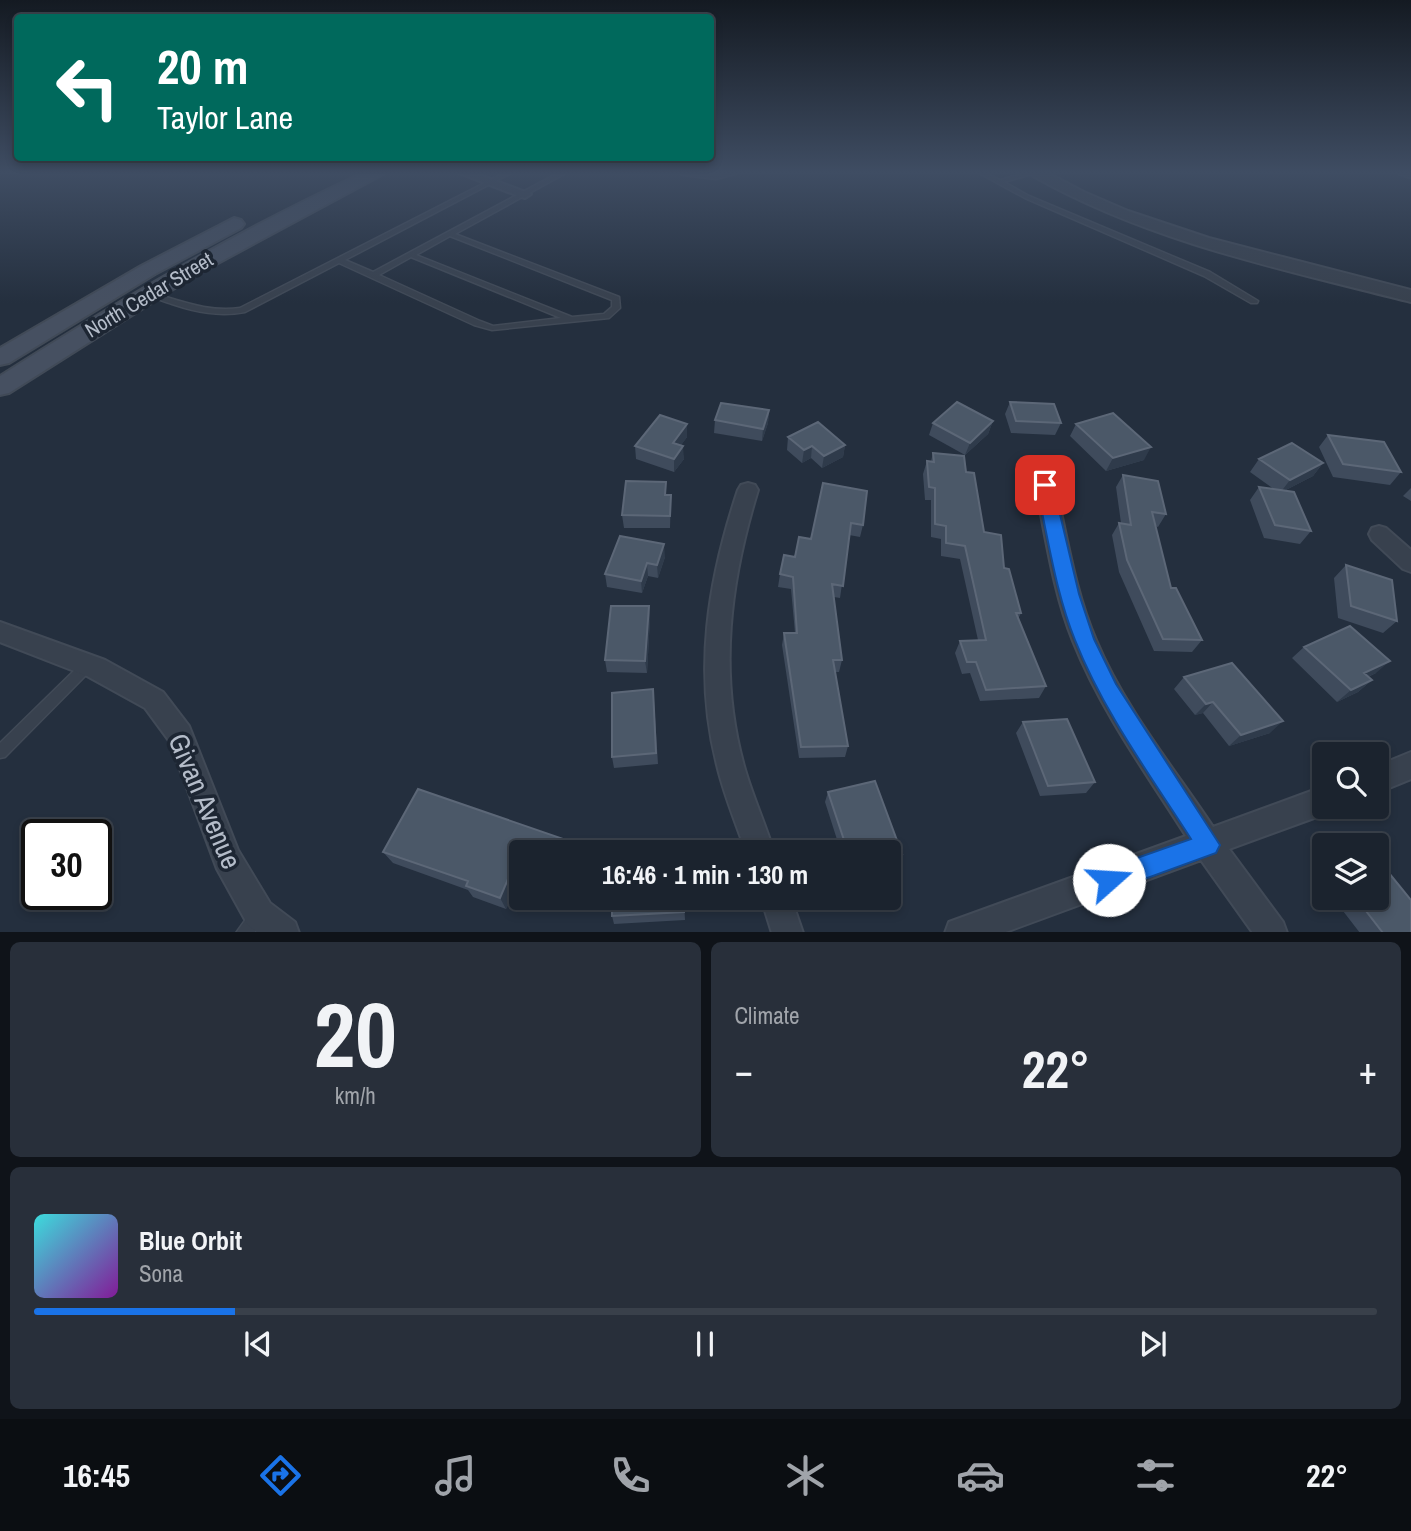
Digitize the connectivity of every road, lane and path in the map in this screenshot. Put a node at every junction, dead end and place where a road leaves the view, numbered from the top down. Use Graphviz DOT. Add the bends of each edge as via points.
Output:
graph roads {
  1 [pos="249,216"];
  2 [pos="290,216"];
  3 [pos="423,216"];
  4 [pos="483,216"];
  5 [pos="1073,216"];
  6 [pos="1131,216"];
  7 [pos="1177,216"];
  8 [pos="450,234"];
  9 [pos="411,255"];
  10 [pos="339,260"];
  11 [pos="373,275"];
  12 [pos="1411,281"];
  13 [pos="149,293"];
  14 [pos="1411,296"];
  15 [pos="1254,301"];
  16 [pos="571,320"];
  17 [pos="0,358"];
  18 [pos="0,387"];
  19 [pos="1045,485"];
  20 [pos="748,490"];
  21 [pos="1379,534"];
  22 [pos="1411,563"];
  23 [pos="0,632"];
  24 [pos="88,665"];
  25 [pos="0,752"];
  26 [pos="1411,765"];
  27 [pos="1389,775"];
  28 [pos="1312,805"];
  29 [pos="756,840"];
  30 [pos="1208,845"];
  31 [pos="780,910"];
  32 [pos="251,923"];
  33 [pos="281,932"];
  34 [pos="788,932"];
  35 [pos="963,932"];
  36 [pos="1271,932"];
  1 -- 17 [label="main road, North Cedar Street"];
  2 -- 13 [label="main road, North Cedar Street"];
  3 -- 10 [label="lane"];
  4 -- 8 [label="lane"];
  5 -- 15 [label="lane" via="1207,274"];
  6 -- 14 [label="street" via="1246,253"];
  7 -- 12 [label="street"];
  8 -- 9 [label="lane"];
  8 -- 16 [label="lane" via="616,299 616,308 606,316"];
  9 -- 11 [label="lane"];
  9 -- 16 [label="lane"];
  10 -- 11 [label="lane"];
  10 -- 13 [label="lane" via="228,314"];
  11 -- 16 [label="lane" via="492,328"];
  13 -- 18 [label="main road, North Cedar Street"];
  19 -- 30 [label="street" via="1084,640 1108,690"];
  20 -- 29 [label="street" via="724,568 715,652 728,753"];
  21 -- 22 [label="street"];
  23 -- 24 [label="street, Givan Avenue"];
  24 -- 25 [label="lane"];
  24 -- 32 [label="street, Givan Avenue" via="154,700 180,734"];
  26 -- 27 [label="street"];
  28 -- 30 [label="street"];
  30 -- 35 [label="street"];
  30 -- 36 [label="street"];
  31 -- 34 [label="street"];
  32 -- 33 [label="street, Givan Avenue"];
}
